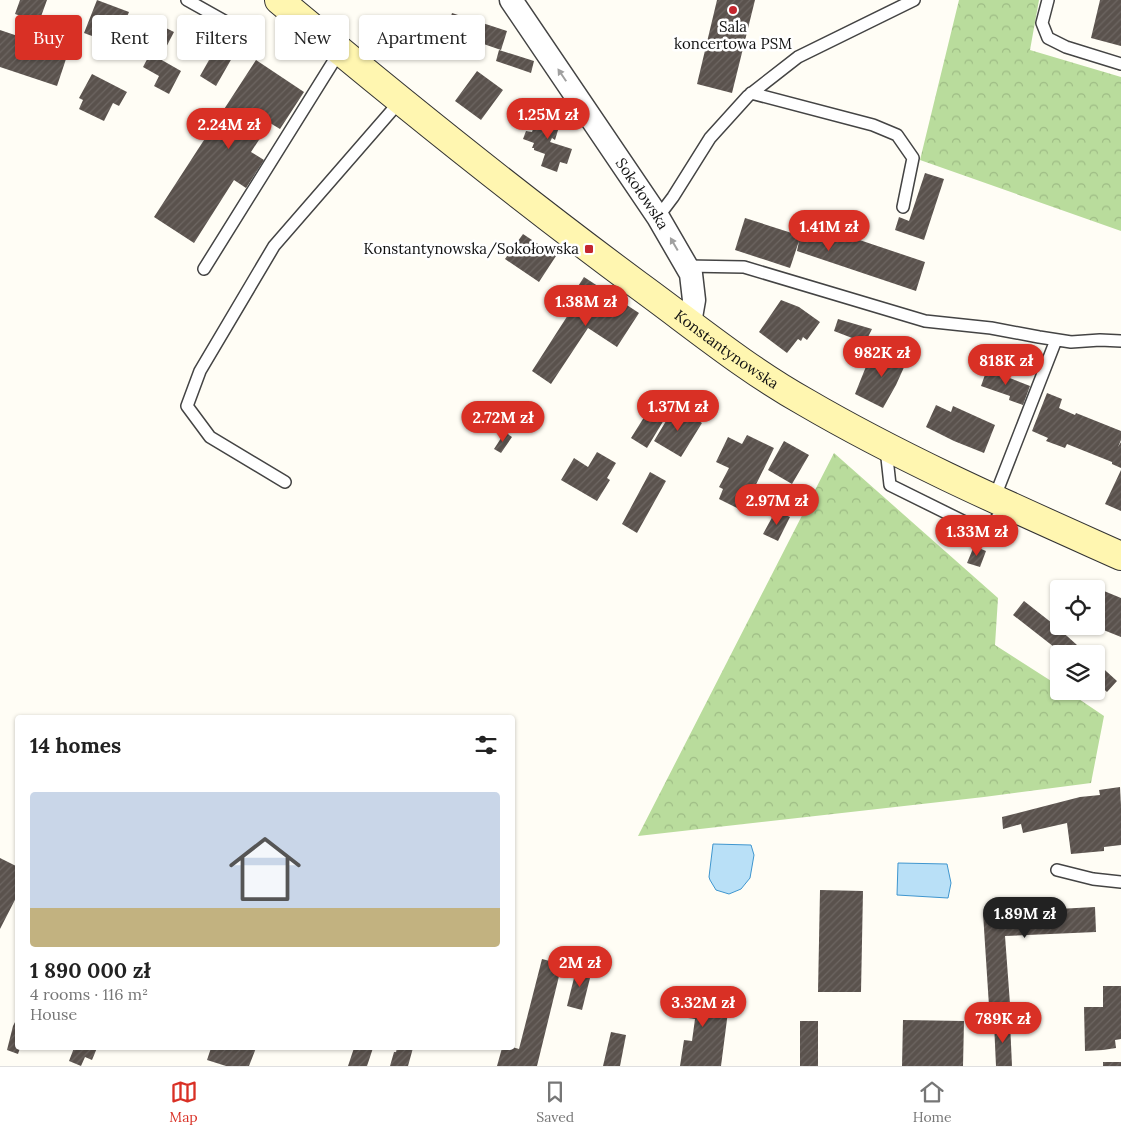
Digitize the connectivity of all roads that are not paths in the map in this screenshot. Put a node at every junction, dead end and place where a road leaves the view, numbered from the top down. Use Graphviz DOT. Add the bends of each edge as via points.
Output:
graph roads {
  1 [pos="187,0"];
  2 [pos="279,0"];
  3 [pos="512,0"];
  4 [pos="914,0"];
  5 [pos="1048,0"];
  6 [pos="214,15"];
  7 [pos="297,15"];
  8 [pos="349,58"];
  9 [pos="334,60"];
  10 [pos="1121,64"];
  11 [pos="751,93"];
  12 [pos="401,100"];
  13 [pos="902,207"];
  14 [pos="658,217"];
  15 [pos="686,266"];
  16 [pos="204,269"];
  17 [pos="690,323"];
  18 [pos="1056,340"];
  19 [pos="1121,341"];
  20 [pos="285,482"];
  21 [pos="1001,502"];
  22 [pos="1119,552"];
  23 [pos="1057,870"];
  24 [pos="1121,882"];
  1 -- 6 [label="lane"];
  2 -- 7 [label="main road, Konstantynowska"];
  14 -- 3 [label="street, Sokołowska, one-way"];
  4 -- 11 [label="lane" via="798,57"];
  5 -- 10 [label="lane" via="1042,23 1048,38"];
  8 -- 12 [label="main road, Konstantynowska"];
  9 -- 16 [label="lane"];
  11 -- 13 [label="lane" via="873,125 897,135 913,158"];
  11 -- 14 [label="lane" via="710,138"];
  12 -- 17 [label="main road, Konstantynowska" via="540,211"];
  12 -- 20 [label="lane" via="274,246 200,371 187,406 210,437"];
  15 -- 14 [label="street, Sokołowska, one-way"];
  15 -- 17 [label="street, Sokołowska" via="691,274 694,300"];
  15 -- 18 [label="lane" via="744,267 925,321 991,328"];
  17 -- 21 [label="main road, Konstantynowska" via="796,397 886,447"];
  18 -- 19 [label="lane"];
  18 -- 21 [label="lane"];
  21 -- 22 [label="main road, Konstantynowska"];
  23 -- 24 [label="lane"];
}
